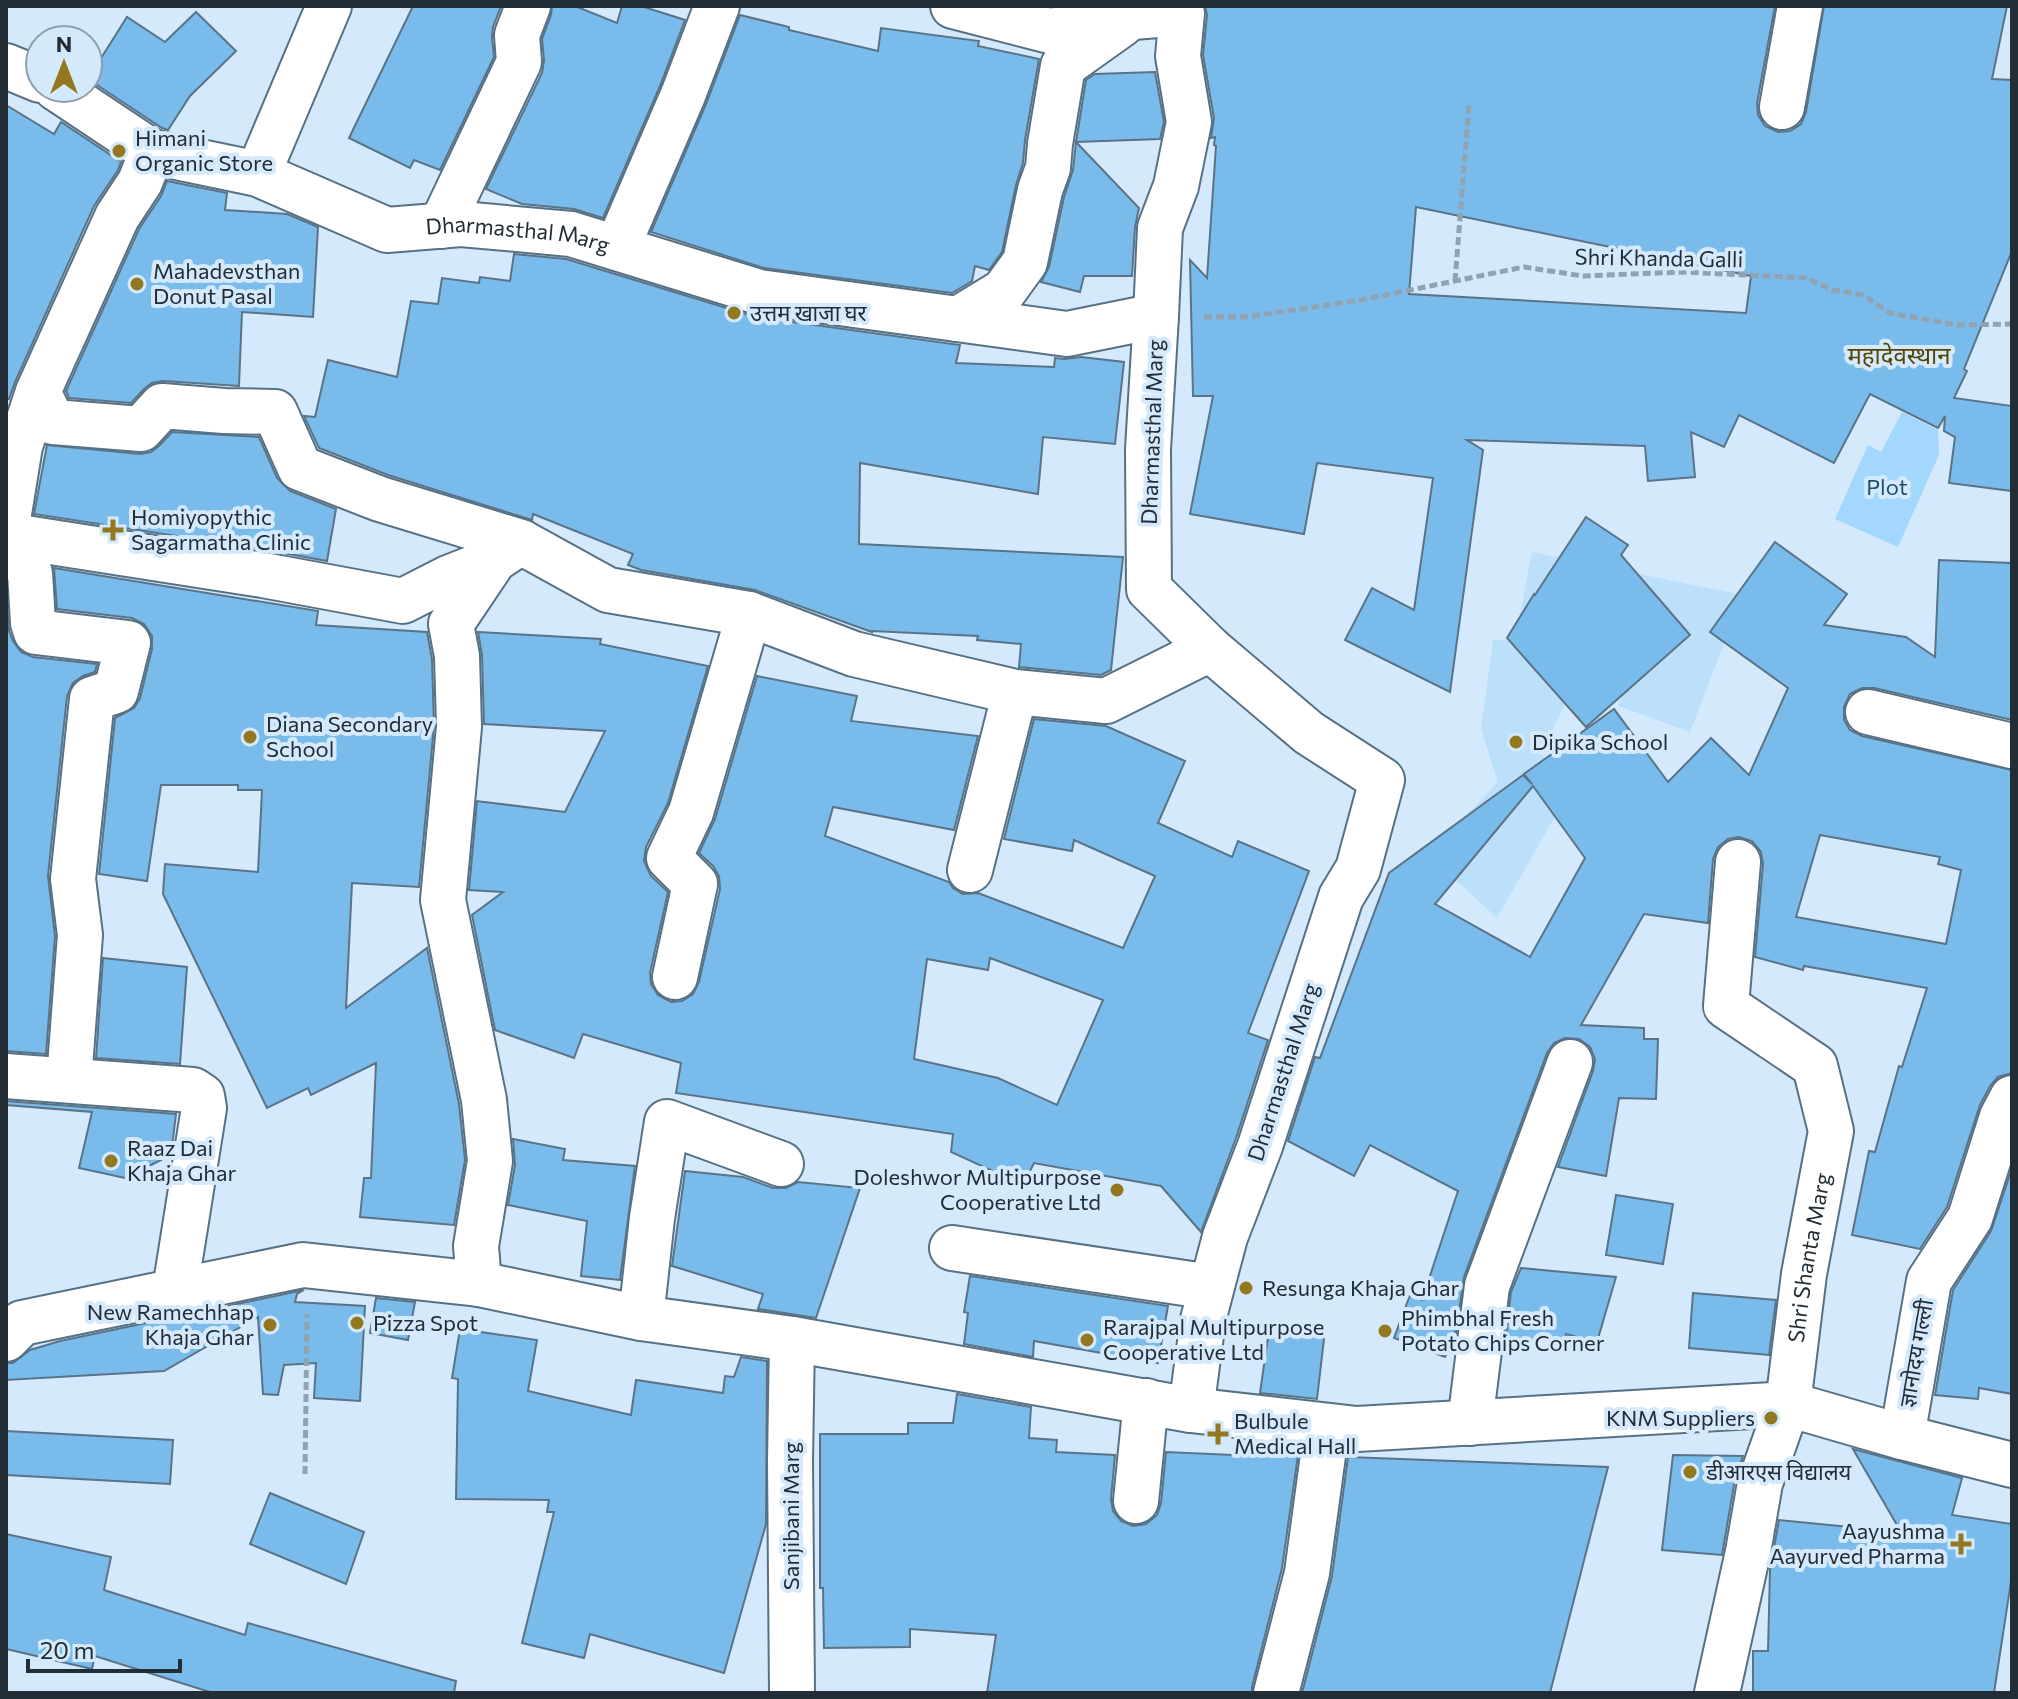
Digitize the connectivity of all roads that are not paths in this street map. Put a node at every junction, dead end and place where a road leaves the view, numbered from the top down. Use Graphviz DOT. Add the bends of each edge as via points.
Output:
graph roads {
  1 [pos="329,6"];
  2 [pos="528,6"];
  3 [pos="717,6"];
  4 [pos="953,6"];
  5 [pos="1800,6"];
  6 [pos="1114,11"];
  7 [pos="80,104"];
  8 [pos="1782,107"];
  9 [pos="152,152"];
  10 [pos="258,174"];
  11 [pos="441,226"];
  12 [pos="617,248"];
  13 [pos="1156,316"];
  14 [pos="958,319"];
  15 [pos="38,392"];
  16 [pos="6,535"];
  17 [pos="508,551"];
  18 [pos="749,614"];
  19 [pos="1210,649"];
  20 [pos="1015,692"];
  21 [pos="1868,712"];
  22 [pos="2012,746"];
  23 [pos="1738,862"];
  24 [pos="970,870"];
  25 [pos="675,977"];
  26 [pos="1570,1062"];
  27 [pos="6,1076"];
  28 [pos="69,1080"];
  29 [pos="2012,1098"];
  30 [pos="781,1164"];
  31 [pos="952,1248"];
  32 [pos="479,1284"];
  33 [pos="1211,1287"];
  34 [pos="175,1290"];
  35 [pos="641,1318"];
  36 [pos="6,1339"];
  37 [pos="792,1339"];
  38 [pos="1146,1401"];
  39 [pos="1788,1404"];
  40 [pos="1191,1410"];
  41 [pos="1470,1423"];
  42 [pos="1327,1426"];
  43 [pos="1902,1437"];
  44 [pos="2012,1465"];
  45 [pos="1136,1501"];
  46 [pos="792,1693"];
  47 [pos="1276,1693"];
  48 [pos="1717,1693"];
  1 -- 10 [label="street"];
  2 -- 11 [label="street" via="517,35 519,62"];
  3 -- 12 [label="street"];
  4 -- 6 [label="street" via="1050,31"];
  5 -- 8 [label="street"];
  6 -- 13 [label="street" via="1182,13 1178,56 1189,122 1176,186 1160,228"];
  6 -- 14 [label="street" via="1063,66 1048,168 1025,262 1004,291"];
  7 -- 9 [label="street, Dharmasthal Marg"];
  9 -- 10 [label="street, Dharmasthal Marg"];
  9 -- 15 [label="street"];
  10 -- 11 [label="street, Dharmasthal Marg" via="387,230"];
  11 -- 12 [label="street, Dharmasthal Marg" via="571,234"];
  12 -- 14 [label="street, Dharmasthal Marg" via="759,292"];
  13 -- 14 [label="street, Dharmasthal Marg" via="1067,334"];
  13 -- 19 [label="street, Dharmasthal Marg" via="1148,449 1149,589"];
  15 -- 16 [label="street" via="20,446"];
  15 -- 17 [label="street" via="53,422 141,429 162,406 275,412 300,468"];
  16 -- 17 [label="street" via="403,601"];
  16 -- 28 [label="street" via="30,573 36,632 128,643 116,691 92,699 73,879 80,935"];
  17 -- 18 [label="street" via="608,590"];
  17 -- 32 [label="street" via="451,624 459,727 443,900 484,1100 490,1161 476,1246"];
  18 -- 20 [label="street" via="854,654"];
  18 -- 25 [label="street" via="691,812 669,858 695,884"];
  19 -- 20 [label="street" via="1106,701"];
  19 -- 33 [label="street, Dharmasthal Marg" via="1309,733 1382,780 1358,869 1341,897"];
  20 -- 24 [label="street"];
  21 -- 22 [label="street"];
  23 -- 39 [label="street, Shri Shanta Marg" via="1726,1006 1815,1066 1831,1131 1804,1274"];
  26 -- 41 [label="street" via="1487,1286"];
  27 -- 28 [label="street"];
  28 -- 34 [label="street" via="193,1090 202,1096"];
  29 -- 43 [label="street, ज्ञानोदय गल्ली" via="1970,1218 1929,1281"];
  30 -- 35 [label="street" via="667,1122"];
  31 -- 33 [label="street"];
  32 -- 34 [label="street" via="303,1265"];
  32 -- 35 [label="street"];
  33 -- 40 [label="street, Dharmasthal Marg"];
  34 -- 36 [label="street" via="22,1323"];
  35 -- 37 [label="street"];
  37 -- 38 [label="street"];
  37 -- 46 [label="street, Sanjibani Marg"];
  38 -- 40 [label="street"];
  38 -- 45 [label="street"];
  39 -- 41 [label="street"];
  39 -- 43 [label="street"];
  39 -- 48 [label="street, Shri Shanta Marg" via="1760,1483"];
  40 -- 42 [label="street"];
  41 -- 42 [label="street"];
  42 -- 47 [label="street" via="1307,1573"];
  43 -- 44 [label="street"];
}
